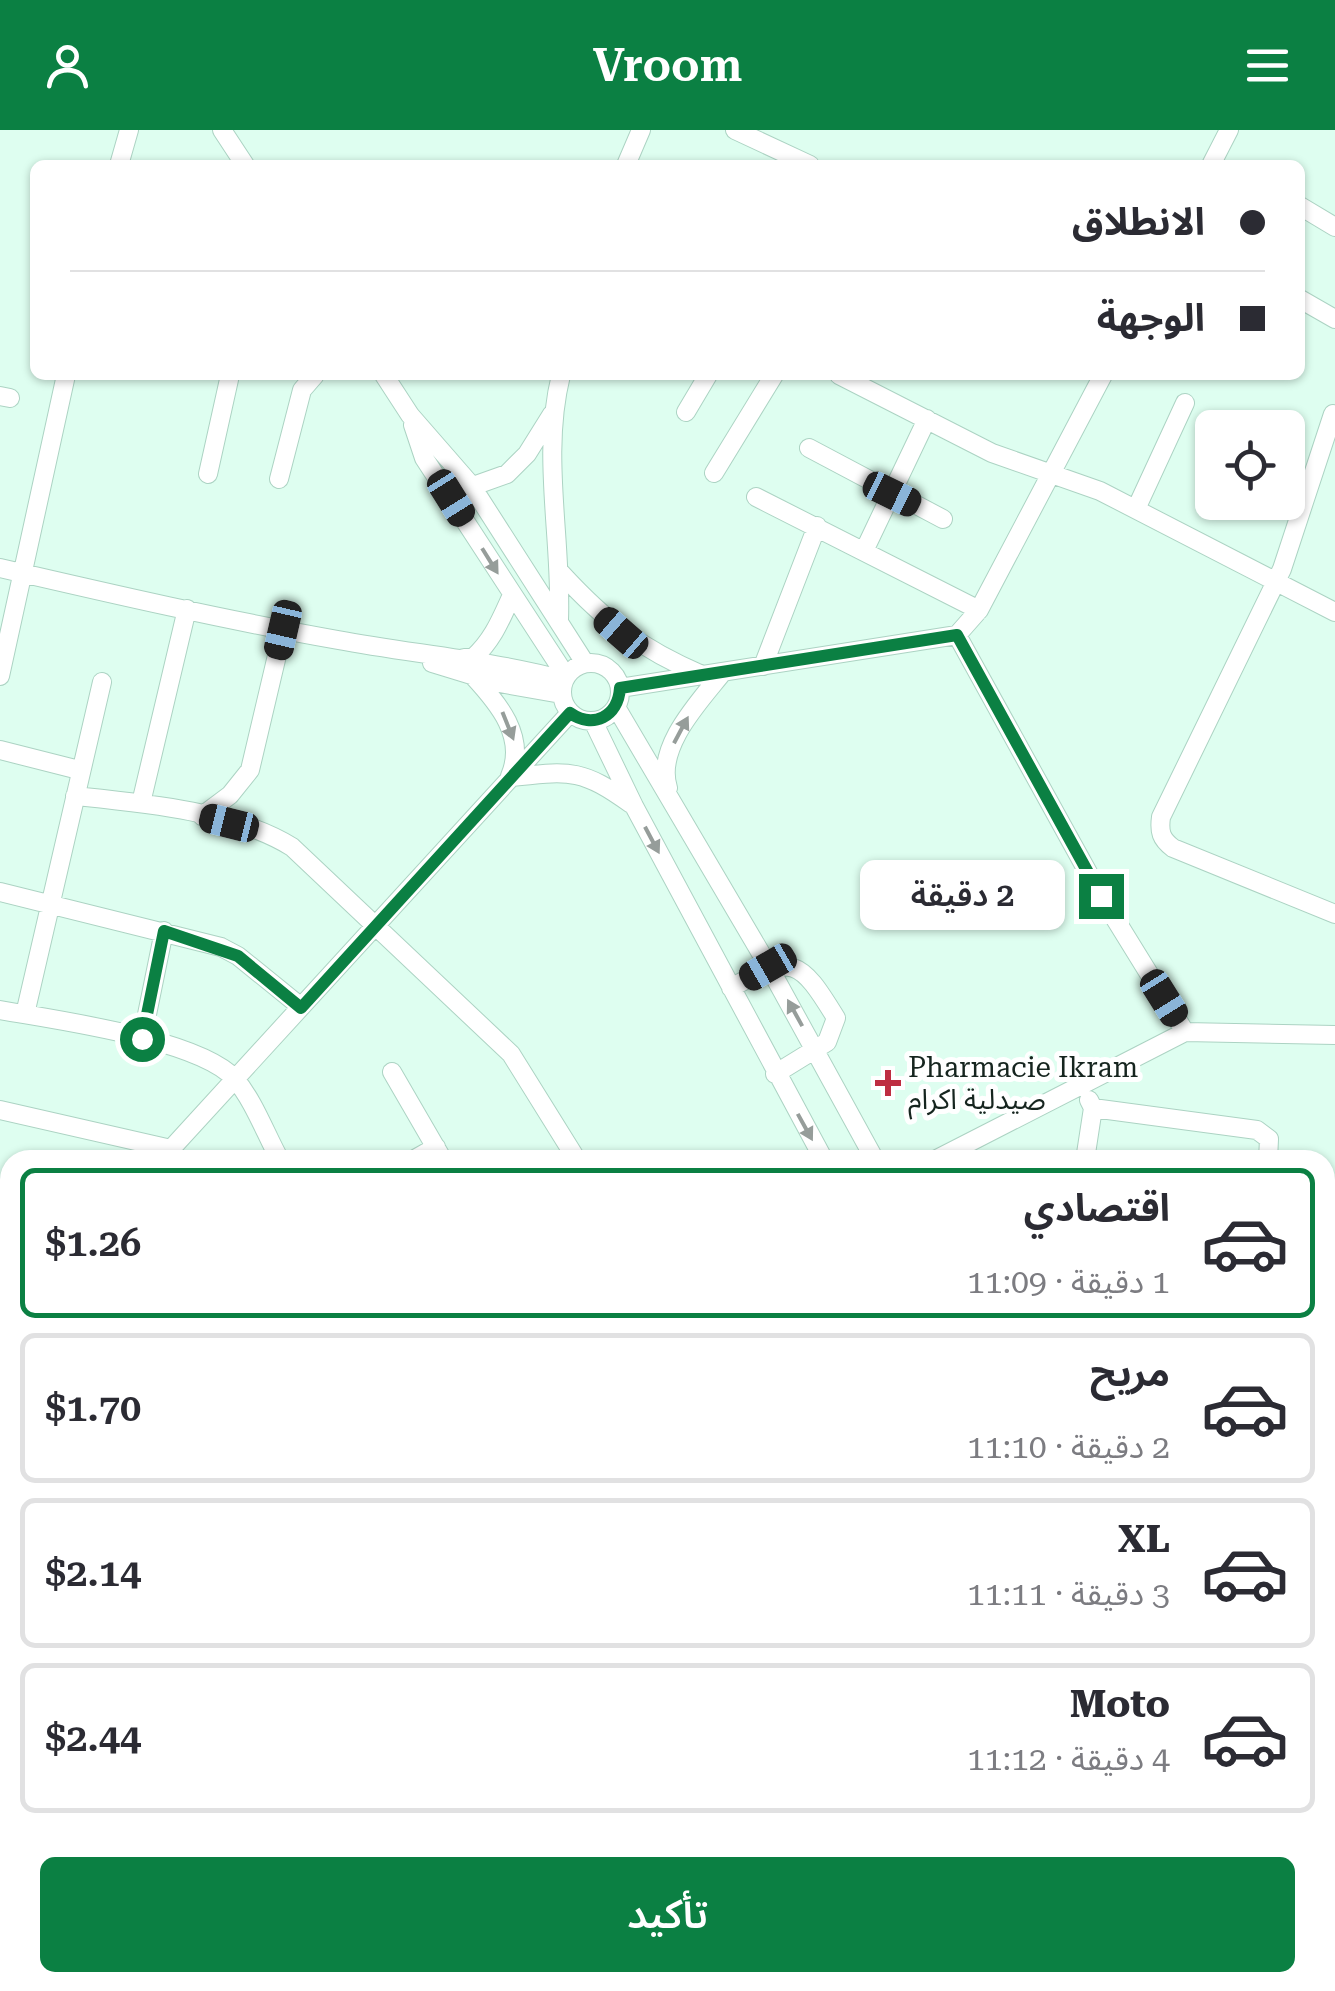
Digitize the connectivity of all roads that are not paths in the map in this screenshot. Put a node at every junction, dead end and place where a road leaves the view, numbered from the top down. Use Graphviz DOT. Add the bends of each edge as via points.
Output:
graph roads {
  1 [pos="129,130"];
  2 [pos="222,130"];
  3 [pos="640,130"];
  4 [pos="735,130"];
  5 [pos="1229,130"];
  6 [pos="120,160"];
  7 [pos="242,160"];
  8 [pos="628,160"];
  9 [pos="799,160"];
  10 [pos="1221,160"];
  11 [pos="1305,209"];
  12 [pos="1335,227"];
  13 [pos="1305,302"];
  14 [pos="1335,320"];
  15 [pos="65,380"];
  16 [pos="229,380"];
  17 [pos="311,380"];
  18 [pos="387,380"];
  19 [pos="560,380"];
  20 [pos="705,380"];
  21 [pos="771,380"];
  22 [pos="849,380"];
  23 [pos="1100,380"];
  24 [pos="1185,403"];
  25 [pos="686,412"];
  26 [pos="552,413"];
  27 [pos="1333,414"];
  28 [pos="410,415"];
  29 [pos="927,419"];
  30 [pos="809,448"];
  31 [pos="714,473"];
  32 [pos="208,474"];
  33 [pos="1052,474"];
  34 [pos="279,479"];
  35 [pos="470,485"];
  36 [pos="892,494"];
  37 [pos="756,497"];
  38 [pos="451,498"];
  39 [pos="1136,509"];
  40 [pos="943,519"];
  41 [pos="816,526"];
  42 [pos="865,550"];
  43 [pos="0,568"];
  44 [pos="20,573"];
  45 [pos="561,574"];
  46 [pos="1275,582"];
  47 [pos="512,595"];
  48 [pos="187,609"];
  49 [pos="979,610"];
  50 [pos="1335,612"];
  51 [pos="559,620"];
  52 [pos="283,630"];
  53 [pos="957,635"];
  54 [pos="414,654"];
  55 [pos="460,658"];
  56 [pos="584,663"];
  57 [pos="763,666"];
  58 [pos="723,672"];
  59 [pos="702,675"];
  60 [pos="0,676"];
  61 [pos="473,676"];
  62 [pos="102,682"];
  63 [pos="564,683"];
  64 [pos="618,698"];
  65 [pos="570,713"];
  66 [pos="593,721"];
  67 [pos="0,750"];
  68 [pos="79,770"];
  69 [pos="507,781"];
  70 [pos="76,796"];
  71 [pos="671,798"];
  72 [pos="141,803"];
  73 [pos="634,806"];
  74 [pos="202,816"];
  75 [pos="0,892"];
  76 [pos="50,904"];
  77 [pos="1335,914"];
  78 [pos="374,928"];
  79 [pos="164,931"];
  80 [pos="768,967"];
  81 [pos="731,988"];
  82 [pos="301,1008"];
  83 [pos="0,1010"];
  84 [pos="25,1014"];
  85 [pos="1185,1032"];
  86 [pos="1335,1036"];
  87 [pos="142,1039"];
  88 [pos="815,1049"];
  89 [pos="392,1072"];
  90 [pos="776,1074"];
  91 [pos="235,1080"];
  92 [pos="1082,1086"];
  93 [pos="1093,1108"];
  94 [pos="0,1110"];
  95 [pos="155,1150"];
  96 [pos="178,1150"];
  97 [pos="274,1150"];
  98 [pos="438,1150"];
  99 [pos="571,1150"];
  100 [pos="818,1150"];
  101 [pos="870,1150"];
  102 [pos="954,1150"];
  103 [pos="1087,1150"];
  104 [pos="1268,1150"];
  1 -- 6 [label="street"];
  2 -- 7 [label="street"];
  3 -- 8 [label="street"];
  4 -- 9 [label="street"];
  5 -- 10 [label="street"];
  11 -- 12 [label="street"];
  13 -- 14 [label="street"];
  15 -- 44 [label="street"];
  16 -- 32 [label="street"];
  17 -- 34 [label="street" via="302,390"];
  18 -- 28 [label="street"];
  19 -- 26 [label="street"];
  20 -- 25 [label="street"];
  21 -- 31 [label="street"];
  22 -- 29 [label="street"];
  23 -- 33 [label="street"];
  24 -- 39 [label="street"];
  26 -- 35 [label="street" via="517,466"];
  26 -- 45 [label="street"];
  27 -- 46 [label="street"];
  28 -- 35 [label="street"];
  28 -- 38 [label="street" via="424,458"];
  29 -- 33 [label="street"];
  29 -- 36 [label="street"];
  30 -- 36 [label="street"];
  33 -- 39 [label="street"];
  33 -- 49 [label="street"];
  35 -- 38 [label="street"];
  35 -- 51 [label="street"];
  36 -- 40 [label="street"];
  36 -- 42 [label="street"];
  37 -- 41 [label="street"];
  38 -- 47 [label="street, one-way"];
  39 -- 46 [label="street"];
  41 -- 42 [label="street"];
  41 -- 57 [label="street"];
  42 -- 49 [label="street"];
  43 -- 44 [label="street"];
  44 -- 48 [label="street"];
  44 -- 60 [label="street"];
  45 -- 51 [label="street"];
  45 -- 59 [label="street" via="621,633"];
  46 -- 50 [label="street"];
  46 -- 77 [label="street" via="1160,830 1173,848"];
  47 -- 55 [label="street" via="484,648"];
  47 -- 63 [label="street"];
  48 -- 52 [label="street"];
  48 -- 72 [label="street"];
  49 -- 53 [label="street"];
  51 -- 56 [label="street"];
  52 -- 54 [label="street"];
  52 -- 74 [label="street" via="250,770"];
  53 -- 57 [label="street"];
  53 -- 85 [label="street" via="1101,896"];
  54 -- 55 [label="street"];
  54 -- 61 [label="street"];
  55 -- 63 [label="street"];
  56 -- 63 [label="street"];
  56 -- 64 [label="street" via="610,670"];
  57 -- 58 [label="street"];
  58 -- 59 [label="street"];
  71 -- 58 [label="street, one-way" via="665,780 673,746"];
  59 -- 64 [label="street"];
  61 -- 63 [label="street"];
  61 -- 69 [label="street, one-way" via="512,730"];
  62 -- 68 [label="street"];
  63 -- 65 [label="street"];
  64 -- 66 [label="street" via="606,717"];
  64 -- 71 [label="street"];
  65 -- 66 [label="street"];
  65 -- 69 [label="street"];
  66 -- 73 [label="street"];
  67 -- 68 [label="street"];
  68 -- 70 [label="street"];
  69 -- 73 [label="street" via="569,772 603,784"];
  69 -- 78 [label="street"];
  70 -- 72 [label="street"];
  70 -- 76 [label="street"];
  71 -- 80 [label="street"];
  72 -- 74 [label="street"];
  73 -- 81 [label="street, one-way"];
  74 -- 78 [label="street" via="292,847"];
  75 -- 76 [label="street"];
  76 -- 79 [label="street"];
  76 -- 84 [label="street"];
  78 -- 82 [label="street"];
  78 -- 99 [label="street" via="511,1054"];
  79 -- 82 [label="street" via="238,956"];
  79 -- 87 [label="street"];
  80 -- 81 [label="street"];
  88 -- 80 [label="street, one-way"];
  80 -- 88 [label="street" via="808,975 836,1018 833,1035"];
  81 -- 90 [label="street"];
  82 -- 91 [label="street"];
  83 -- 84 [label="street"];
  84 -- 87 [label="street"];
  85 -- 86 [label="street"];
  85 -- 92 [label="street"];
  87 -- 91 [label="street" via="199,1056"];
  88 -- 90 [label="street"];
  88 -- 101 [label="street"];
  89 -- 98 [label="street"];
  90 -- 100 [label="street, one-way"];
  91 -- 96 [label="street"];
  91 -- 97 [label="street"];
  92 -- 93 [label="street"];
  92 -- 102 [label="street"];
  93 -- 103 [label="street"];
  93 -- 104 [label="street" via="1257,1130 1269,1139"];
  94 -- 95 [label="street"];
}
